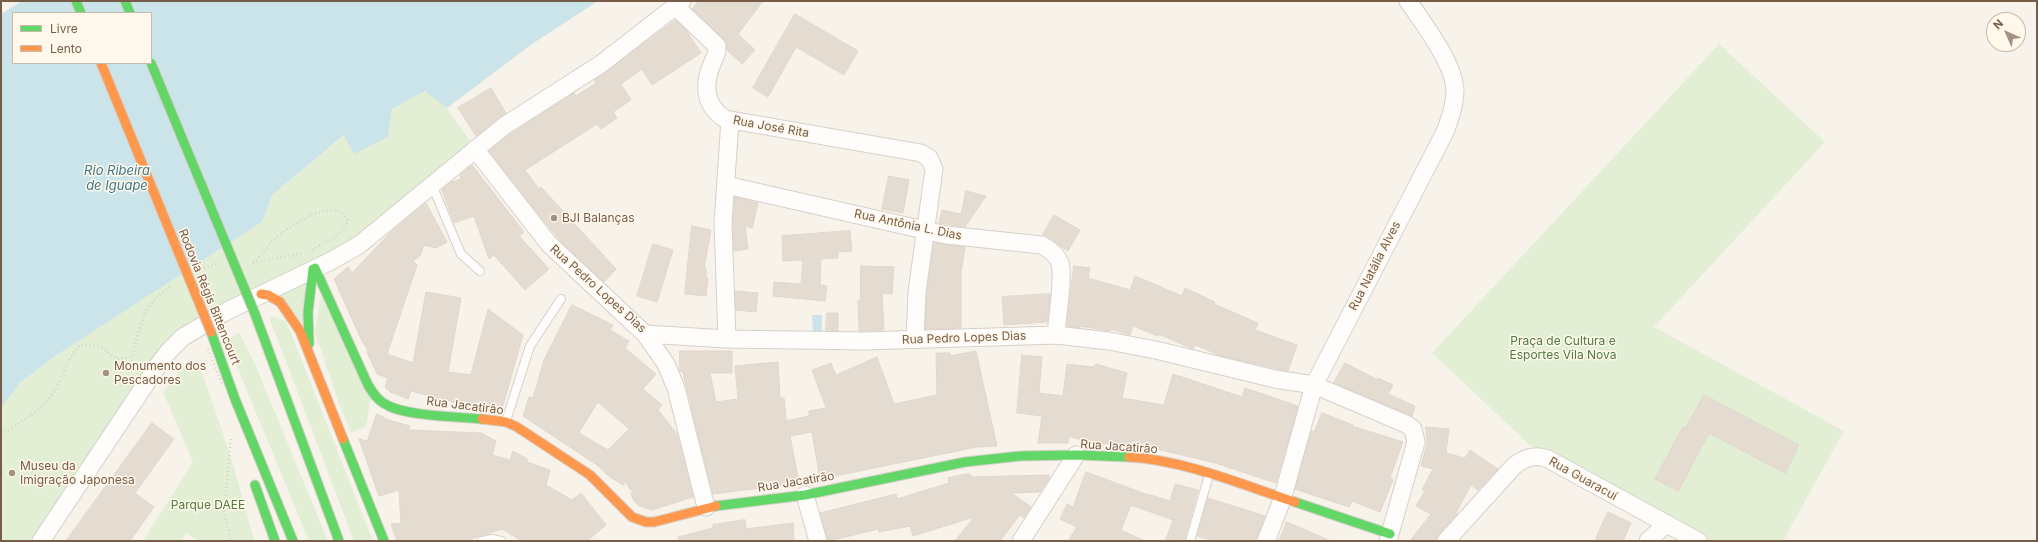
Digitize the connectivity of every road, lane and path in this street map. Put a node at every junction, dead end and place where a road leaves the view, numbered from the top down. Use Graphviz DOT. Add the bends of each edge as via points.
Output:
graph roads {
  1 [pos="76,1"];
  2 [pos="125,1"];
  3 [pos="1408,1"];
  4 [pos="679,4"];
  5 [pos="80,12"];
  6 [pos="130,12"];
  7 [pos="101,64"];
  8 [pos="151,64"];
  9 [pos="730,120"];
  10 [pos="475,149"];
  11 [pos="432,185"];
  12 [pos="726,185"];
  13 [pos="346,216"];
  14 [pos="924,230"];
  15 [pos="224,264"];
  16 [pos="203,268"];
  17 [pos="314,268"];
  18 [pos="480,271"];
  19 [pos="179,282"];
  20 [pos="261,294"];
  21 [pos="561,299"];
  22 [pos="645,334"];
  23 [pos="1056,335"];
  24 [pos="727,339"];
  25 [pos="915,339"];
  26 [pos="310,356"];
  27 [pos="222,384"];
  28 [pos="1314,385"];
  29 [pos="224,389"];
  30 [pos="235,398"];
  31 [pos="506,422"];
  32 [pos="232,432"];
  33 [pos="1,434"];
  34 [pos="242,440"];
  35 [pos="1076,456"];
  36 [pos="1209,474"];
  37 [pos="252,477"];
  38 [pos="805,495"];
  39 [pos="1282,500"];
  40 [pos="706,507"];
  41 [pos="1666,524"];
  42 [pos="1389,538"];
  43 [pos="41,541"];
  44 [pos="231,541"];
  45 [pos="275,541"];
  46 [pos="293,541"];
  47 [pos="339,541"];
  48 [pos="384,541"];
  49 [pos="482,541"];
  50 [pos="501,541"];
  51 [pos="818,541"];
  52 [pos="1021,541"];
  53 [pos="1190,541"];
  54 [pos="1266,541"];
  55 [pos="1446,541"];
  56 [pos="1648,541"];
  57 [pos="1698,541"];
  1 -- 5 [label="main road"];
  2 -- 6 [label="main road"];
  3 -- 28 [label="street, Rua Natália Alves" via="1433,36 1447,64 1455,89 1453,110"];
  4 -- 9 [label="street, Rua José Rita" via="717,46 718,50 707,78 706,93 718,113"];
  4 -- 10 [label="street" via="608,59 504,126"];
  7 -- 30 [label="main road, Rodovia Régis Bittencourt, bridge" via="211,332"];
  8 -- 47 [label="main road, bridge" via="255,314"];
  9 -- 12 [label="street"];
  9 -- 14 [label="street, Rua José Rita" via="921,154 929,158 934,169"];
  10 -- 11 [label="street"];
  10 -- 22 [label="street, Rua Pedro Lopes Dias" via="549,244"];
  11 -- 17 [label="street" via="360,245"];
  11 -- 18 [label="lane" via="461,254"];
  12 -- 14 [label="street, Rua Antônia L. Dias"];
  12 -- 24 [label="street" via="723,223"];
  13 -- 13 [label="path" via="348,222 344,227 334,238 320,246 297,256 252,264 290,226 329,211 340,211"];
  14 -- 23 [label="street, Rua Antônia L. Dias" via="946,235 1034,243 1049,249 1060,262"];
  14 -- 25 [label="street"];
  15 -- 16 [label="path"];
  17 -- 20 [label="street"];
  17 -- 26 [label="main road" via="308,319"];
  17 -- 31 [label="main road, Rua Jacatirão" via="368,385 381,402 404,411"];
  19 -- 33 [label="path" via="152,301 139,326 132,357 117,359 99,346 80,345 71,354 52,394 33,413"];
  20 -- 26 [label="main road" via="273,297 283,307 300,331"];
  20 -- 43 [label="street" via="184,337 168,352"];
  21 -- 31 [label="lane" via="530,346"];
  22 -- 24 [label="street, Rua Pedro Lopes Dias"];
  22 -- 40 [label="street" via="666,364 676,388"];
  23 -- 25 [label="street, Rua Pedro Lopes Dias"];
  23 -- 28 [label="street, Rua Pedro Lopes Dias" via="1109,341 1275,379"];
  24 -- 25 [label="street, Rua Pedro Lopes Dias"];
  26 -- 48 [label="main road"];
  27 -- 29 [label="path"];
  28 -- 39 [label="street, Rua Natália Alves"];
  28 -- 42 [label="street, Rua Pedro Lopes Dias" via="1406,424 1415,433 1416,442"];
  30 -- 34 [label="main road"];
  30 -- 46 [label="main road, Rodovia Régis Bittencourt"];
  31 -- 40 [label="main road, Rua Jacatirão" via="590,475 625,511 638,520 654,522"];
  32 -- 44 [label="path" via="224,512"];
  35 -- 36 [label="main road, Rua Jacatirão" via="1140,458"];
  35 -- 38 [label="main road, Rua Jacatirão" via="981,459"];
  35 -- 52 [label="street"];
  36 -- 39 [label="main road, Rua Jacatirão"];
  36 -- 53 [label="lane"];
  37 -- 45 [label="main road"];
  38 -- 40 [label="main road, Rua Jacatirão"];
  38 -- 51 [label="street"];
  39 -- 42 [label="main road, Rua Jacatirão"];
  39 -- 54 [label="street, Rua Natália Alves"];
  41 -- 55 [label="street, Rua Guaracuí" via="1548,459 1534,456 1523,459 1514,466"];
  41 -- 56 [label="street"];
  41 -- 57 [label="street, Rua Guaracuí"];
  49 -- 50 [label="lane"];
}
